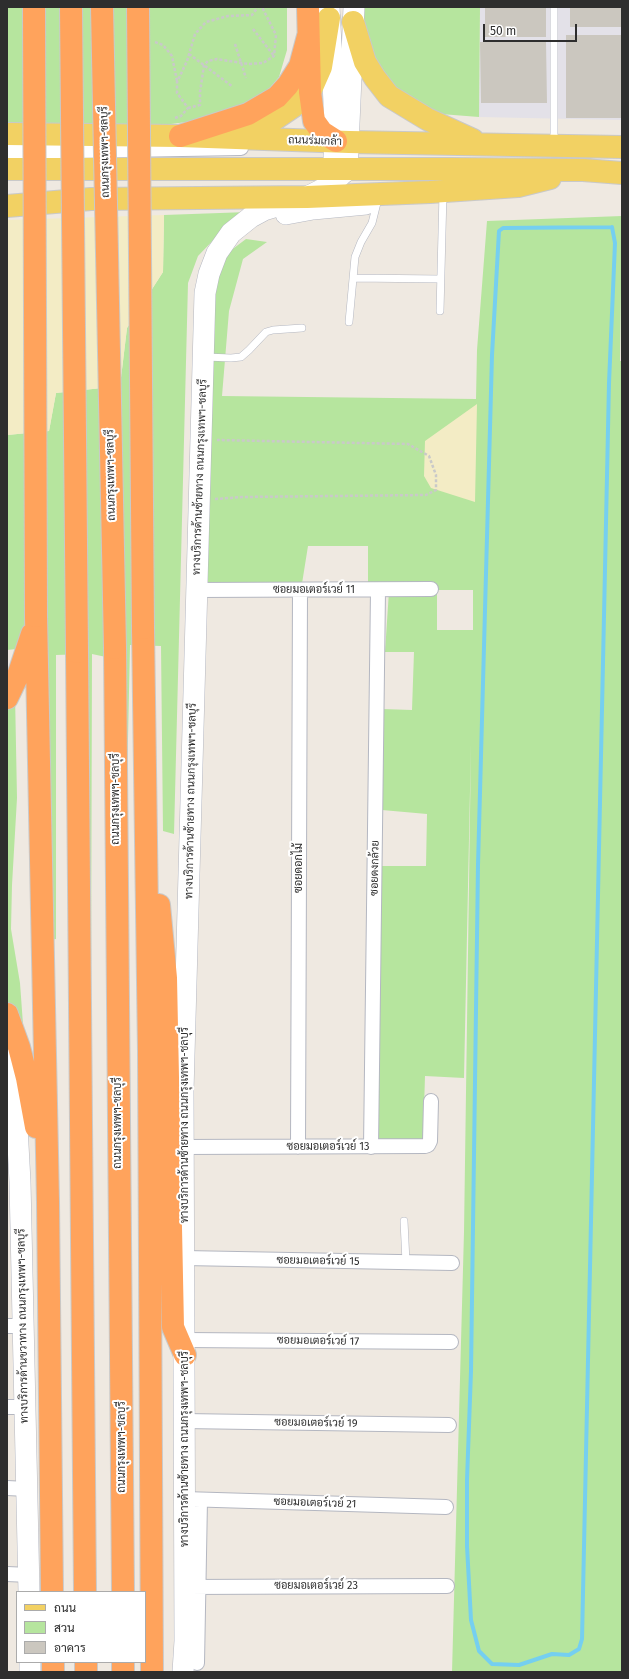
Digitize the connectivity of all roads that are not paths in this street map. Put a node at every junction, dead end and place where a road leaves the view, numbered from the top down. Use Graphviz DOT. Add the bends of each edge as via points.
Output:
graph roads {
  1 [pos="34,7"];
  2 [pos="71,7"];
  3 [pos="102,7"];
  4 [pos="138,7"];
  5 [pos="308,7"];
  6 [pos="554,7"];
  7 [pos="329,12"];
  8 [pos="354,14"];
  9 [pos="308,36"];
  10 [pos="310,92"];
  11 [pos="7,134"];
  12 [pos="171,136"];
  13 [pos="214,137"];
  14 [pos="343,142"];
  15 [pos="481,144"];
  16 [pos="554,145"];
  17 [pos="622,147"];
  18 [pos="7,152"];
  19 [pos="7,169"];
  20 [pos="340,170"];
  21 [pos="583,170"];
  22 [pos="622,172"];
  23 [pos="436,191"];
  24 [pos="307,197"];
  25 [pos="377,203"];
  26 [pos="7,206"];
  27 [pos="231,233"];
  28 [pos="354,278"];
  29 [pos="440,279"];
  30 [pos="440,311"];
  31 [pos="349,322"];
  32 [pos="302,328"];
  33 [pos="203,357"];
  34 [pos="431,589"];
  35 [pos="196,590"];
  36 [pos="300,590"];
  37 [pos="378,590"];
  38 [pos="36,621"];
  39 [pos="7,698"];
  40 [pos="145,788"];
  41 [pos="7,1014"];
  42 [pos="149,1052"];
  43 [pos="7,1060"];
  44 [pos="431,1101"];
  45 [pos="183,1147"];
  46 [pos="298,1147"];
  47 [pos="371,1147"];
  48 [pos="48,1202"];
  49 [pos="404,1221"];
  50 [pos="14,1245"];
  51 [pos="184,1258"];
  52 [pos="406,1262"];
  53 [pos="452,1263"];
  54 [pos="119,1276"];
  55 [pos="15,1326"];
  56 [pos="451,1342"];
  57 [pos="185,1348"];
  58 [pos="16,1407"];
  59 [pos="184,1421"];
  60 [pos="449,1425"];
  61 [pos="17,1489"];
  62 [pos="192,1500"];
  63 [pos="446,1506"];
  64 [pos="7,1574"];
  65 [pos="29,1584"];
  66 [pos="447,1586"];
  67 [pos="191,1587"];
  68 [pos="52,1591"];
  69 [pos="85,1591"];
  70 [pos="123,1591"];
  71 [pos="190,1667"];
  72 [pos="152,1672"];
  1 -- 38 [label="highway, bridge"];
  2 -- 69 [label="highway, bridge"];
  3 -- 54 [label="highway, ถนนกรุงเทพฯ-ชลบุรี, bridge" via="115,648"];
  4 -- 40 [label="highway, bridge"];
  5 -- 9 [label="highway"];
  6 -- 16 [label="lane"];
  7 -- 10 [label="main road" via="321,67"];
  7 -- 14 [label="main road"];
  8 -- 14 [label="main road"];
  8 -- 15 [label="main road" via="365,62 389,96 427,120"];
  9 -- 10 [label="highway"];
  9 -- 12 [label="highway" via="300,66 277,97 248,114"];
  10 -- 13 [label="main road" via="272,121"];
  10 -- 14 [label="highway" via="314,121 322,132"];
  11 -- 12 [label="main road, ถนนร่มเกล้า"];
  12 -- 13 [label="main road, ถนนร่มเกล้า"];
  13 -- 14 [label="main road, ถนนร่มเกล้า"];
  14 -- 15 [label="main road, ถนนร่มเกล้า"];
  14 -- 18 [label="street" via="259,148"];
  14 -- 20 [label="main road"];
  15 -- 16 [label="main road, ถนนร่มเกล้า"];
  16 -- 17 [label="main road, ถนนร่มเกล้า"];
  19 -- 20 [label="main road, bridge"];
  20 -- 21 [label="main road"];
  20 -- 24 [label="main road, ทางบริการด้านซ้ายทาง ถนนกรุงเทพฯ-ชลบุรี" via="327,188"];
  21 -- 22 [label="main road"];
  21 -- 23 [label="main road" via="518,186"];
  23 -- 24 [label="main road"];
  23 -- 25 [label="main road"];
  23 -- 29 [label="lane"];
  24 -- 26 [label="main road" via="91,199"];
  24 -- 27 [label="main road, ทางบริการด้านซ้ายทาง ถนนกรุงเทพฯ-ชลบุรี" via="264,210"];
  25 -- 27 [label="main road" via="313,209 277,216 260,220"];
  25 -- 28 [label="lane" via="372,223 355,257"];
  27 -- 33 [label="main road, ทางบริการด้านซ้ายทาง ถนนกรุงเทพฯ-ชลบุรี" via="217,253 209,274 205,293"];
  28 -- 29 [label="lane"];
  28 -- 31 [label="lane"];
  29 -- 30 [label="lane"];
  32 -- 33 [label="lane" via="266,332 241,357"];
  33 -- 35 [label="main road, ทางบริการด้านซ้ายทาง ถนนกรุงเทพฯ-ชลบุรี"];
  34 -- 37 [label="street, ซอยมอเตอร์เวย์ 11"];
  35 -- 36 [label="street, ซอยมอเตอร์เวย์ 11"];
  35 -- 45 [label="main road, ทางบริการด้านซ้ายทาง ถนนกรุงเทพฯ-ชลบุรี"];
  36 -- 37 [label="street, ซอยมอเตอร์เวย์ 11"];
  36 -- 46 [label="street, ซอยดอกไม้"];
  37 -- 47 [label="street, ซอยดงกล้วย"];
  38 -- 39 [label="highway" via="19,673"];
  38 -- 48 [label="highway"];
  40 -- 42 [label="highway"];
  40 -- 57 [label="highway" via="166,978 173,1327"];
  41 -- 48 [label="highway" via="27,1078"];
  42 -- 54 [label="highway" via="134,1128 130,1244 125,1266"];
  42 -- 72 [label="highway"];
  43 -- 50 [label="main road, ทางบริการด้านขวาทาง ถนนกรุงเทพฯ-ชลบุรี" via="13,1088"];
  44 -- 47 [label="street, ซอยมอเตอร์เวย์ 13" via="428,1145"];
  45 -- 46 [label="street, ซอยมอเตอร์เวย์ 13"];
  45 -- 51 [label="main road, ทางบริการด้านซ้ายทาง ถนนกรุงเทพฯ-ชลบุรี"];
  46 -- 47 [label="street, ซอยมอเตอร์เวย์ 13"];
  48 -- 68 [label="highway"];
  49 -- 52 [label="lane"];
  50 -- 55 [label="main road, ทางบริการด้านขวาทาง ถนนกรุงเทพฯ-ชลบุรี"];
  51 -- 52 [label="street, ซอยมอเตอร์เวย์ 15"];
  51 -- 57 [label="main road, ทางบริการด้านซ้ายทาง ถนนกรุงเทพฯ-ชลบุรี"];
  52 -- 53 [label="street, ซอยมอเตอร์เวย์ 15"];
  54 -- 70 [label="highway, ถนนกรุงเทพฯ-ชลบุรี"];
  55 -- 58 [label="main road, ทางบริการด้านขวาทาง ถนนกรุงเทพฯ-ชลบุรี"];
  56 -- 57 [label="street, ซอยมอเตอร์เวย์ 17"];
  57 -- 59 [label="main road, ทางบริการด้านซ้ายทาง ถนนกรุงเทพฯ-ชลบุรี"];
  58 -- 61 [label="main road, ทางบริการด้านขวาทาง ถนนกรุงเทพฯ-ชลบุรี"];
  59 -- 60 [label="street, ซอยมอเตอร์เวย์ 19"];
  59 -- 62 [label="main road, ทางบริการด้านซ้ายทาง ถนนกรุงเทพฯ-ชลบุรี"];
  61 -- 65 [label="main road, ทางบริการด้านขวาทาง ถนนกรุงเทพฯ-ชลบุรี"];
  62 -- 63 [label="street, ซอยมอเตอร์เวย์ 21"];
  62 -- 67 [label="main road, ทางบริการด้านซ้ายทาง ถนนกรุงเทพฯ-ชลบุรี"];
  64 -- 65 [label="street"];
  66 -- 67 [label="street, ซอยมอเตอร์เวย์ 23"];
  67 -- 71 [label="street"];
  67 -- 71 [label="main road, ทางบริการด้านซ้ายทาง ถนนกรุงเทพฯ-ชลบุรี" via="185,1641"];
}
